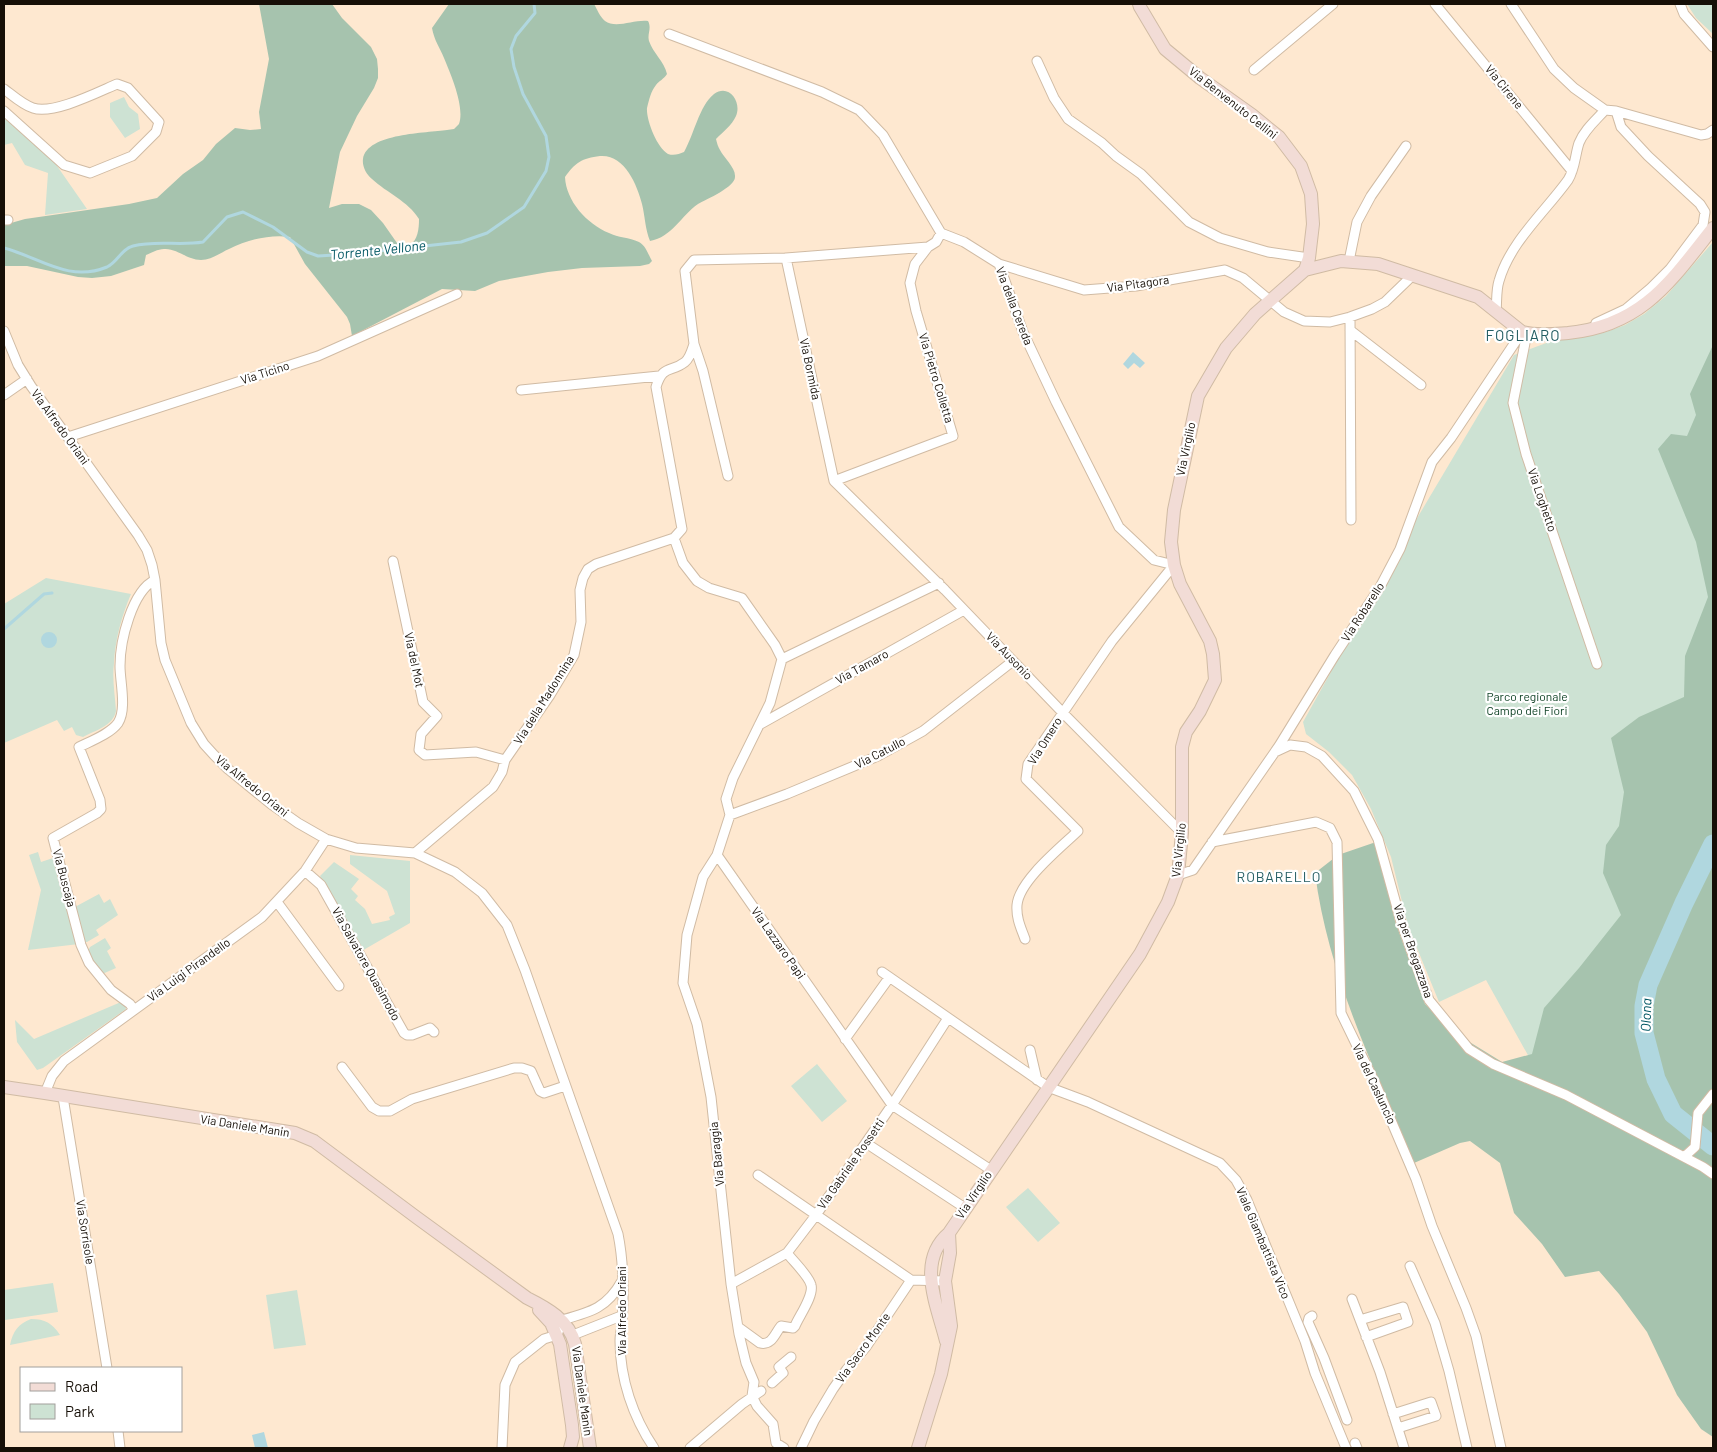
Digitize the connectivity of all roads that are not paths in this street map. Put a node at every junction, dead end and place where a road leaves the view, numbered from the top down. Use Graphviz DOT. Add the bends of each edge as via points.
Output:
graph roads {
  1 [pos="1139,4"];
  2 [pos="1333,4"];
  3 [pos="1435,4"];
  4 [pos="1511,4"];
  5 [pos="1680,4"];
  6 [pos="669,34"];
  7 [pos="1713,47"];
  8 [pos="1037,60"];
  9 [pos="1254,70"];
  10 [pos="4,89"];
  11 [pos="1605,110"];
  12 [pos="4,111"];
  13 [pos="1616,111"];
  14 [pos="1713,130"];
  15 [pos="1406,146"];
  16 [pos="1572,171"];
  17 [pos="1713,228"];
  18 [pos="941,233"];
  19 [pos="928,247"];
  20 [pos="786,258"];
  21 [pos="1349,261"];
  22 [pos="999,264"];
  23 [pos="1307,264"];
  24 [pos="1412,275"];
  25 [pos="457,294"];
  26 [pos="1270,300"];
  27 [pos="1496,312"];
  28 [pos="1350,317"];
  29 [pos="1350,330"];
  30 [pos="4,331"];
  31 [pos="1582,331"];
  32 [pos="1525,332"];
  33 [pos="694,344"];
  34 [pos="659,376"];
  35 [pos="27,379"];
  36 [pos="1421,385"];
  37 [pos="521,390"];
  38 [pos="4,395"];
  39 [pos="68,437"];
  40 [pos="728,476"];
  41 [pos="834,482"];
  42 [pos="1351,520"];
  43 [pos="674,538"];
  44 [pos="393,561"];
  45 [pos="1174,565"];
  46 [pos="155,580"];
  47 [pos="939,583"];
  48 [pos="964,610"];
  49 [pos="782,659"];
  50 [pos="1013,661"];
  51 [pos="1597,664"];
  52 [pos="1062,713"];
  53 [pos="759,725"];
  54 [pos="1275,752"];
  55 [pos="505,760"];
  56 [pos="730,814"];
  57 [pos="1182,833"];
  58 [pos="326,839"];
  59 [pos="1212,842"];
  60 [pos="414,853"];
  61 [pos="717,855"];
  62 [pos="305,871"];
  63 [pos="1178,875"];
  64 [pos="277,902"];
  65 [pos="1025,939"];
  66 [pos="339,986"];
  67 [pos="134,1010"];
  68 [pos="948,1018"];
  69 [pos="434,1032"];
  70 [pos="845,1039"];
  71 [pos="1030,1050"];
  72 [pos="342,1066"];
  73 [pos="1042,1083"];
  74 [pos="565,1086"];
  75 [pos="4,1087"];
  76 [pos="46,1093"];
  77 [pos="1713,1094"];
  78 [pos="63,1096"];
  79 [pos="892,1105"];
  80 [pos="866,1142"];
  81 [pos="1684,1157"];
  82 [pos="991,1170"];
  83 [pos="1713,1174"];
  84 [pos="758,1175"];
  85 [pos="965,1208"];
  86 [pos="818,1216"];
  87 [pos="949,1233"];
  88 [pos="787,1253"];
  89 [pos="1410,1266"];
  90 [pos="623,1279"];
  91 [pos="911,1280"];
  92 [pos="931,1281"];
  93 [pos="945,1282"];
  94 [pos="731,1284"];
  95 [pos="527,1298"];
  96 [pos="1352,1299"];
  97 [pos="1382,1313"];
  98 [pos="622,1316"];
  99 [pos="1312,1316"];
  100 [pos="562,1320"];
  101 [pos="1360,1320"];
  102 [pos="738,1327"];
  103 [pos="1387,1329"];
  104 [pos="558,1335"];
  105 [pos="572,1335"];
  106 [pos="1366,1337"];
  107 [pos="948,1346"];
  108 [pos="791,1356"];
  109 [pos="108,1367"];
  110 [pos="1330,1368"];
  111 [pos="1316,1374"];
  112 [pos="772,1382"];
  113 [pos="761,1391"];
  114 [pos="752,1396"];
  115 [pos="1412,1408"];
  116 [pos="1393,1414"];
  117 [pos="1347,1420"];
  118 [pos="1417,1422"];
  119 [pos="1398,1428"];
  120 [pos="118,1432"];
  121 [pos="120,1448"];
  122 [pos="502,1448"];
  123 [pos="570,1448"];
  124 [pos="590,1448"];
  125 [pos="654,1448"];
  126 [pos="690,1448"];
  127 [pos="784,1448"];
  128 [pos="801,1448"];
  129 [pos="918,1448"];
  130 [pos="1346,1448"];
  131 [pos="1404,1448"];
  132 [pos="1467,1448"];
  133 [pos="1501,1448"];
  1 -- 23 [label="main road, Via Benvenuto Cellini" via="1165,49 1279,137 1302,166 1311,194 1312,224"];
  2 -- 9 [label="street"];
  3 -- 16 [label="street, Via Cirene"];
  4 -- 11 [label="street" via="1554,69"];
  5 -- 7 [label="street" via="1684,14"];
  6 -- 18 [label="street" via="822,92 859,110 883,135"];
  8 -- 23 [label="street" via="1054,98 1068,119 1141,174 1189,222 1228,241"];
  10 -- 12 [label="street" via="32,108 46,110 118,84 128,88 159,122 156,132 132,156 90,173 64,165"];
  11 -- 13 [label="street"];
  11 -- 16 [label="street" via="1582,136"];
  13 -- 14 [label="street" via="1702,135"];
  13 -- 31 [label="street" via="1621,127 1700,204 1705,212 1703,225 1670,269 1651,288 1626,309"];
  15 -- 21 [label="street" via="1357,222"];
  16 -- 27 [label="street" via="1513,250 1499,281"];
  17 -- 31 [label="main road" via="1651,300 1629,316"];
  18 -- 19 [label="street, Via Pietro Colletta"];
  18 -- 22 [label="street, Via della Cereda" via="964,242"];
  19 -- 20 [label="street"];
  19 -- 41 [label="street, Via Pietro Colletta" via="915,264 910,283 953,436"];
  20 -- 33 [label="street" via="694,260 685,271"];
  20 -- 41 [label="street, Via Bormida"];
  21 -- 23 [label="main road"];
  21 -- 24 [label="main road" via="1378,264"];
  22 -- 26 [label="street, Via Pitagora" via="1084,290 1136,286 1225,270 1243,278"];
  22 -- 45 [label="street, Via della Cereda" via="1023,332 1119,527 1154,560"];
  23 -- 26 [label="main road, Via Virgilio"];
  24 -- 27 [label="main road" via="1478,297"];
  24 -- 28 [label="street, Via Pitagora" via="1385,302"];
  25 -- 39 [label="street, Via Ticino" via="318,356"];
  26 -- 28 [label="street, Via Pitagora" via="1284,312 1304,320 1330,322"];
  26 -- 45 [label="main road, Via Virgilio" via="1226,348 1198,396 1174,510 1171,542"];
  27 -- 32 [label="main road"];
  28 -- 29 [label="street"];
  29 -- 36 [label="street"];
  29 -- 42 [label="street"];
  30 -- 35 [label="street, Via Alfredo Oriani"];
  31 -- 32 [label="main road" via="1543,335"];
  32 -- 51 [label="street, Via Loghetto" via="1513,403 1526,454"];
  32 -- 54 [label="street, Via Robarello" via="1432,462 1400,549 1380,586"];
  33 -- 34 [label="street" via="685,362"];
  33 -- 40 [label="street" via="704,371"];
  34 -- 37 [label="street"];
  34 -- 43 [label="street" via="656,387 682,529"];
  35 -- 38 [label="street"];
  35 -- 39 [label="street, Via Alfredo Oriani"];
  39 -- 46 [label="street, Via Alfredo Oriani" via="138,535 147,550"];
  41 -- 47 [label="street, Via Ausonio"];
  43 -- 49 [label="street" via="683,563 697,581 742,598"];
  43 -- 55 [label="street, Via della Madonnina" via="588,569 580,590 581,622 574,655"];
  44 -- 55 [label="street, Via del Mot" via="423,702 437,716 421,734 419,750 425,755 476,752"];
  45 -- 52 [label="street, Via Omero" via="1112,641"];
  45 -- 57 [label="main road, Via Virgilio" via="1180,584 1210,641 1215,680 1186,732 1182,747"];
  46 -- 58 [label="street, Via Alfredo Oriani" via="161,643 198,735 228,769 271,804"];
  46 -- 67 [label="street, Via Buscaja" via="149,583 132,608 121,651 120,718 110,730 79,747 101,809 53,838 81,945 89,963 111,990"];
  47 -- 48 [label="street, Via Ausonio"];
  47 -- 49 [label="street"];
  48 -- 50 [label="street, Via Ausonio"];
  48 -- 53 [label="street, Via Tamaro"];
  49 -- 53 [label="street" via="770,703"];
  50 -- 52 [label="street, Via Ausonio"];
  50 -- 56 [label="street, Via Catullo" via="923,730 878,756"];
  52 -- 57 [label="street, Via Ausonio"];
  52 -- 65 [label="street, Via Omero" via="1028,764 1026,779 1078,830 1027,881 1017,904 1018,921"];
  53 -- 56 [label="street" via="733,778 726,800"];
  54 -- 59 [label="street, Via Robarello"];
  54 -- 81 [label="street, Via per Bregazzana" via="1290,745 1306,747 1322,756 1354,791 1378,839 1401,922 1429,1000 1469,1049 1493,1064 1566,1095"];
  55 -- 60 [label="street, Via della Madonnina" via="493,788"];
  56 -- 61 [label="street"];
  57 -- 63 [label="main road, Via Virgilio"];
  58 -- 60 [label="street, Via Alfredo Oriani" via="356,848"];
  58 -- 62 [label="street, Via Luigi Pirandello"];
  59 -- 63 [label="street, Via Robarello" via="1193,870"];
  59 -- 133 [label="street, Via del Casluncio" via="1316,822 1330,828 1337,842 1340,1013 1376,1084 1466,1308 1476,1336"];
  60 -- 74 [label="street, Via Alfredo Oriani" via="455,872 482,893 506,925"];
  61 -- 70 [label="street, Via Lazzaro Papi"];
  61 -- 94 [label="street, Via Baraggia" via="703,877 687,935 683,983 697,1024 711,1097"];
  62 -- 64 [label="street, Via Luigi Pirandello"];
  62 -- 69 [label="street, Via Salvatore Quasimodo" via="321,885 404,1033 412,1035 430,1028"];
  63 -- 73 [label="main road, Via Virgilio" via="1168,902 1144,946"];
  64 -- 66 [label="street"];
  64 -- 67 [label="street, Via Luigi Pirandello" via="240,934"];
  67 -- 76 [label="street, Via Luigi Pirandello" via="64,1061 52,1076"];
  68 -- 70 [label="street, Viale Giambattista Vico" via="885,975"];
  68 -- 73 [label="street, Viale Giambattista Vico"];
  68 -- 79 [label="street, Via Gabriele Rossetti"];
  70 -- 79 [label="street, Via Lazzaro Papi"];
  71 -- 73 [label="street"];
  72 -- 74 [label="street" via="372,1107 379,1111 390,1111 412,1099 514,1068 532,1072 544,1093"];
  73 -- 82 [label="main road, Via Virgilio"];
  73 -- 111 [label="street, Viale Giambattista Vico" via="1220,1163 1236,1180 1247,1200"];
  74 -- 90 [label="street, Via Alfredo Oriani" via="618,1234"];
  75 -- 76 [label="main road, Via Daniele Manin"];
  76 -- 78 [label="main road, Via Daniele Manin"];
  77 -- 81 [label="street" via="1698,1114 1694,1147"];
  78 -- 95 [label="main road, Via Daniele Manin" via="295,1133 314,1141"];
  78 -- 109 [label="street, Via Sorrisole"];
  79 -- 80 [label="street, Via Gabriele Rossetti"];
  79 -- 82 [label="street, Via Lazzaro Papi"];
  80 -- 85 [label="street"];
  80 -- 86 [label="street, Via Gabriele Rossetti"];
  81 -- 83 [label="street, Via per Bregazzana"];
  82 -- 85 [label="main road, Via Virgilio"];
  84 -- 86 [label="street"];
  85 -- 87 [label="main road, Via Virgilio"];
  86 -- 88 [label="street, Via Gabriele Rossetti"];
  86 -- 91 [label="street"];
  87 -- 92 [label="main road" via="936,1246"];
  87 -- 93 [label="main road, Via Virgilio" via="950,1253"];
  88 -- 94 [label="street, Via Gabriele Rossetti"];
  88 -- 102 [label="street" via="812,1287 795,1326 782,1326 770,1342 764,1344"];
  89 -- 132 [label="street" via="1435,1323"];
  90 -- 98 [label="street, Via Alfredo Oriani"];
  90 -- 100 [label="street" via="607,1303"];
  91 -- 92 [label="street"];
  91 -- 128 [label="street, Via Sacro Monte" via="833,1389"];
  92 -- 93 [label="street"];
  92 -- 107 [label="main road"];
  93 -- 107 [label="main road, Via Virgilio" via="951,1326"];
  94 -- 102 [label="street, Via Baraggia"];
  95 -- 100 [label="main road, Via Daniele Manin"];
  95 -- 104 [label="main road, Via Daniele Manin"];
  96 -- 101 [label="street"];
  97 -- 101 [label="street"];
  97 -- 103 [label="street"];
  97 -- 103 [label="street" via="1403,1307 1408,1322"];
  98 -- 105 [label="street"];
  98 -- 125 [label="street, Via Alfredo Oriani" via="620,1340 624,1384 642,1431"];
  99 -- 110 [label="street" via="1308,1322"];
  100 -- 104 [label="street"];
  100 -- 105 [label="main road, Via Daniele Manin"];
  101 -- 106 [label="street"];
  102 -- 114 [label="street, Via Baraggia" via="754,1382"];
  103 -- 106 [label="street"];
  104 -- 122 [label="street" via="544,1339 515,1362 505,1385"];
  104 -- 123 [label="main road, Via Daniele Manin" via="572,1420"];
  105 -- 124 [label="main road, Via Daniele Manin"];
  106 -- 116 [label="street"];
  107 -- 129 [label="main road, Via Virgilio"];
  108 -- 112 [label="street" via="779,1367 783,1373"];
  110 -- 111 [label="street"];
  110 -- 117 [label="street"];
  111 -- 130 [label="street, Viale Giambattista Vico"];
  113 -- 114 [label="street"];
  114 -- 126 [label="street"];
  114 -- 127 [label="street, Via Baraggia" via="773,1424 776,1443"];
  115 -- 116 [label="street"];
  115 -- 118 [label="street"];
  115 -- 118 [label="street" via="1432,1402 1436,1416"];
  116 -- 119 [label="street"];
  118 -- 119 [label="street"];
  119 -- 131 [label="street"];
  120 -- 121 [label="street"];
}
